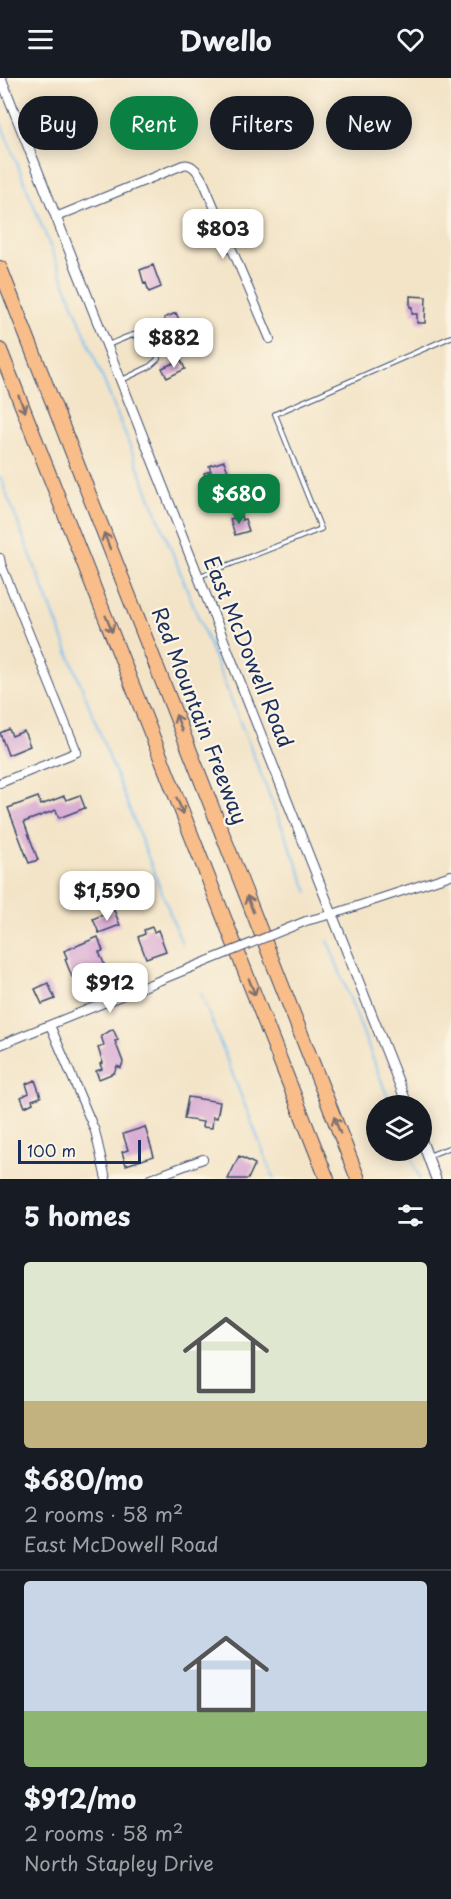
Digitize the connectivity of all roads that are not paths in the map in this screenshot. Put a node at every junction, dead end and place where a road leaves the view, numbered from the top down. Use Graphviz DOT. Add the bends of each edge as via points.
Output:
graph roads {
  1 [pos="1,78"];
  2 [pos="56,217"];
  3 [pos="0,268"];
  4 [pos="451,337"];
  5 [pos="270,339"];
  6 [pos="107,345"];
  7 [pos="0,350"];
  8 [pos="121,380"];
  9 [pos="0,558"];
  10 [pos="199,576"];
  11 [pos="0,783"];
  12 [pos="451,875"];
  13 [pos="333,914"];
  14 [pos="50,1025"];
  15 [pos="0,1045"];
  16 [pos="404,1095"];
  17 [pos="451,1147"];
  18 [pos="432,1154"];
  19 [pos="203,1159"];
  20 [pos="430,1161"];
  21 [pos="106,1179"];
  22 [pos="150,1179"];
  23 [pos="327,1179"];
  24 [pos="358,1179"];
  25 [pos="436,1179"];
  1 -- 2 [label="street, East McDowell Road"];
  2 -- 5 [label="street" via="183,165 193,167 204,183"];
  2 -- 6 [label="street, East McDowell Road"];
  24 -- 3 [label="highway, Red Mountain Freeway, one-way"];
  4 -- 10 [label="lane" via="275,414 321,529"];
  6 -- 8 [label="street, East McDowell Road"];
  6 -- 8 [label="lane" via="140,332 152,338 158,359"];
  7 -- 23 [label="highway, one-way"];
  8 -- 10 [label="street, East McDowell Road"];
  9 -- 11 [label="street" via="77,752"];
  10 -- 13 [label="street, East McDowell Road"];
  12 -- 13 [label="street"];
  13 -- 14 [label="street, bridge" via="306,921"];
  13 -- 16 [label="street, East McDowell Road"];
  14 -- 15 [label="street"];
  14 -- 21 [label="street" via="95,1131"];
  17 -- 18 [label="lane"];
  19 -- 22 [label="street"];
  20 -- 25 [label="street"];
}
